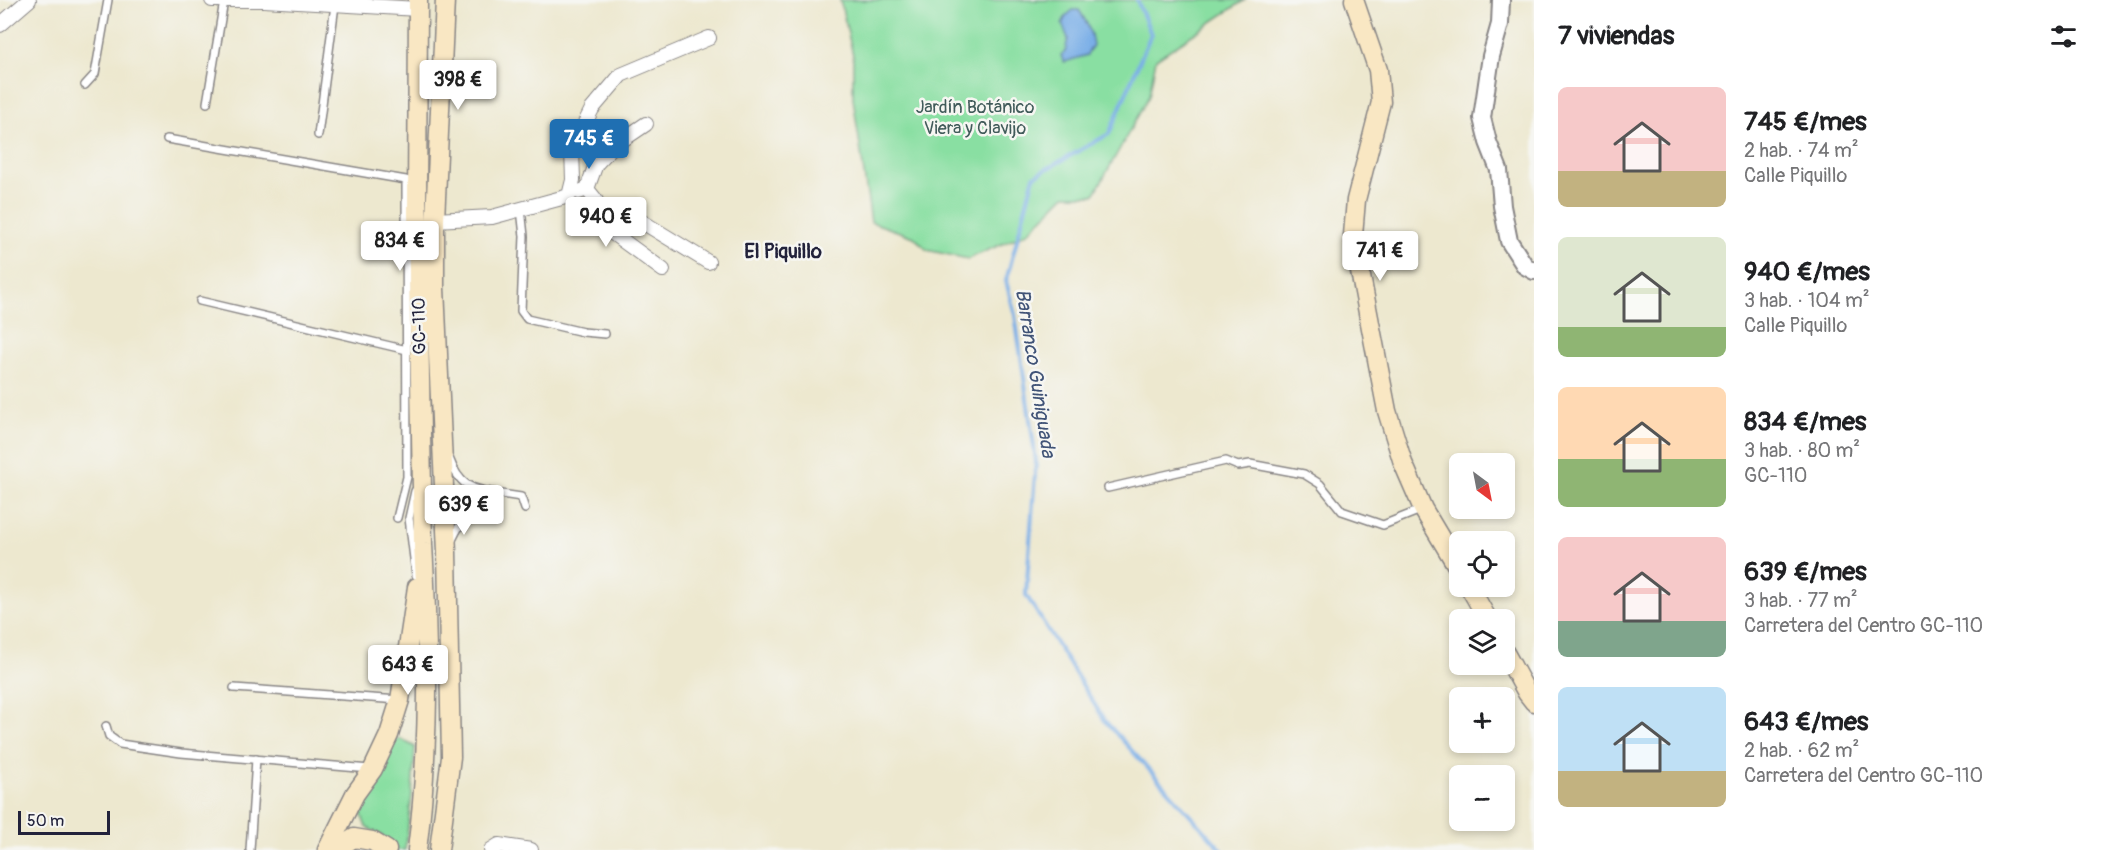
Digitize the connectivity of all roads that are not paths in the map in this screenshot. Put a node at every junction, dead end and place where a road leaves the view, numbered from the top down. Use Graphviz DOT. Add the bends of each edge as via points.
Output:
graph roads {
  1 [pos="29,0"];
  2 [pos="108,0"];
  3 [pos="212,0"];
  4 [pos="264,0"];
  5 [pos="446,0"];
  6 [pos="1354,0"];
  7 [pos="1501,0"];
  8 [pos="224,1"];
  9 [pos="335,5"];
  10 [pos="418,5"];
  11 [pos="0,25"];
  12 [pos="709,38"];
  13 [pos="85,85"];
  14 [pos="207,103"];
  15 [pos="646,124"];
  16 [pos="318,135"];
  17 [pos="167,139"];
  18 [pos="587,189"];
  19 [pos="569,196"];
  20 [pos="521,209"];
  21 [pos="602,213"];
  22 [pos="435,220"];
  23 [pos="708,262"];
  24 [pos="663,270"];
  25 [pos="1534,271"];
  26 [pos="200,301"];
  27 [pos="605,334"];
  28 [pos="407,350"];
  29 [pos="442,439"];
  30 [pos="422,459"];
  31 [pos="1108,488"];
  32 [pos="501,494"];
  33 [pos="525,509"];
  34 [pos="1423,509"];
  35 [pos="397,518"];
  36 [pos="423,544"];
  37 [pos="447,552"];
  38 [pos="1449,553"];
  39 [pos="417,585"];
  40 [pos="1515,671"];
  41 [pos="234,688"];
  42 [pos="400,700"];
  43 [pos="1534,702"];
  44 [pos="106,726"];
  45 [pos="256,759"];
  46 [pos="373,769"];
  47 [pos="355,794"];
  48 [pos="380,846"];
  49 [pos="250,850"];
  50 [pos="327,850"];
  51 [pos="335,850"];
  52 [pos="417,850"];
  53 [pos="439,850"];
  54 [pos="491,850"];
  55 [pos="531,850"];
  1 -- 11 [label="street"];
  2 -- 13 [label="lane" via="95,74"];
  3 -- 8 [label="street"];
  4 -- 8 [label="street"];
  4 -- 9 [label="street"];
  5 -- 22 [label="main road, GC-110"];
  6 -- 34 [label="main road" via="1378,70 1381,102 1356,200 1353,235 1387,411"];
  7 -- 25 [label="street" via="1482,118 1499,170 1509,241 1525,266"];
  8 -- 14 [label="lane"];
  9 -- 10 [label="street"];
  9 -- 16 [label="lane"];
  10 -- 30 [label="main road, GC-110 / GC-110"];
  12 -- 19 [label="street" via="621,75 592,109 572,149"];
  15 -- 18 [label="street" via="612,147 596,164"];
  17 -- 28 [label="lane" via="406,180"];
  18 -- 19 [label="street"];
  18 -- 21 [label="street"];
  19 -- 20 [label="street"];
  20 -- 22 [label="street" via="492,217"];
  20 -- 27 [label="lane" via="523,315 583,332"];
  21 -- 23 [label="street" via="626,213"];
  21 -- 24 [label="street" via="611,232"];
  22 -- 29 [label="main road, GC-110"];
  26 -- 28 [label="lane"];
  28 -- 35 [label="lane" via="407,477"];
  29 -- 32 [label="lane" via="456,475 474,489"];
  29 -- 37 [label="main road, GC-110"];
  30 -- 36 [label="main road, GC-110 / GC-110"];
  30 -- 39 [label="lane" via="409,518"];
  31 -- 34 [label="lane" via="1226,461 1304,474 1320,484 1342,511 1383,525"];
  32 -- 33 [label="lane" via="521,497"];
  32 -- 37 [label="lane" via="476,505 461,522"];
  34 -- 38 [label="main road"];
  36 -- 39 [label="main road"];
  36 -- 52 [label="main road, GC-110" via="425,743"];
  37 -- 53 [label="main road, GC-110" via="452,757"];
  39 -- 42 [label="main road"];
  40 -- 43 [label="main road"];
  41 -- 42 [label="lane"];
  42 -- 46 [label="main road"];
  44 -- 45 [label="lane" via="109,736 120,744"];
  45 -- 46 [label="lane"];
  45 -- 49 [label="lane"];
  46 -- 47 [label="main road"];
  47 -- 48 [label="main road" via="353,813 358,828"];
  47 -- 50 [label="main road"];
  48 -- 51 [label="main road" via="354,838"];
  54 -- 55 [label="street" via="499,844"];
}
